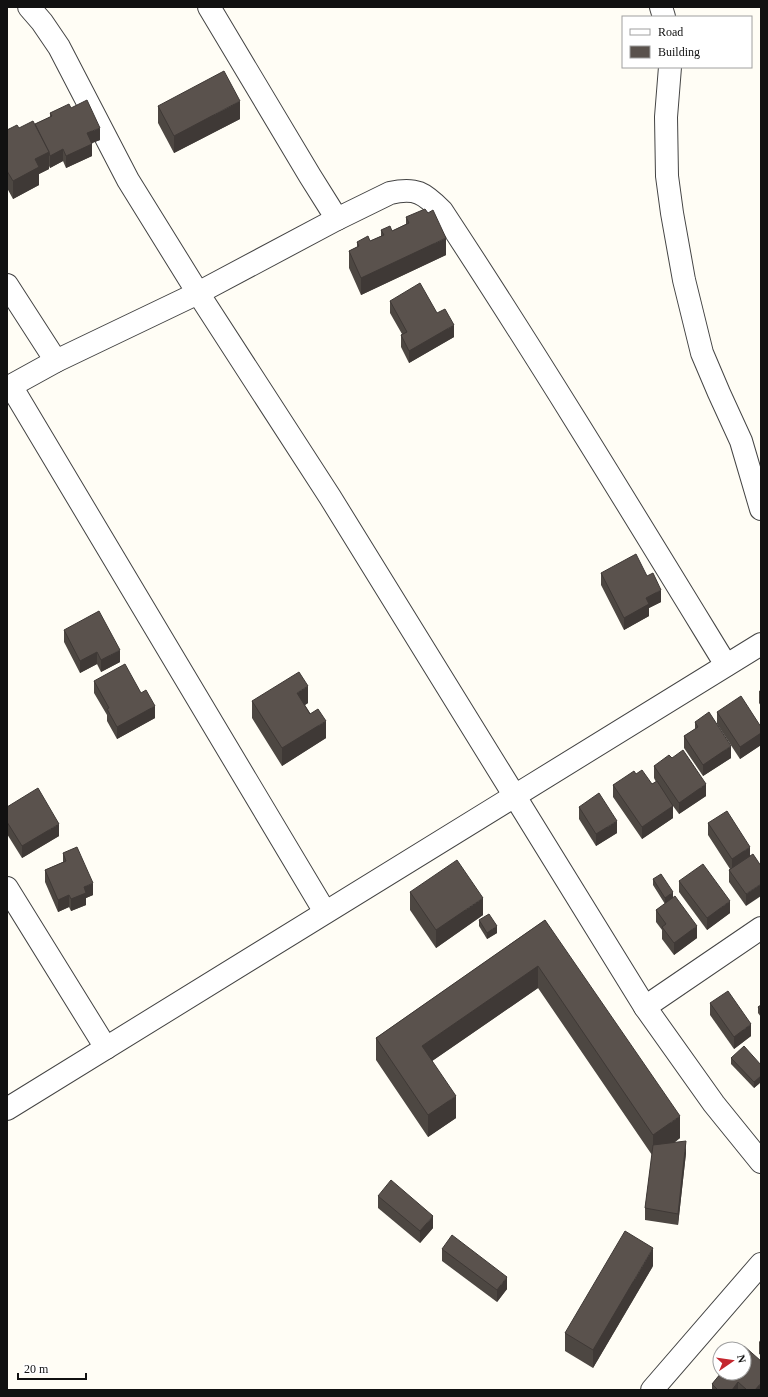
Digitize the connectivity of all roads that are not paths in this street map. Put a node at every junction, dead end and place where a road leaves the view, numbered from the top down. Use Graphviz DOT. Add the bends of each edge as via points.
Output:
graph roads {
  1 [pos="29,7"];
  2 [pos="209,7"];
  3 [pos="670,68"];
  4 [pos="337,219"];
  5 [pos="7,285"];
  6 [pos="198,293"];
  7 [pos="56,361"];
  8 [pos="9,387"];
  9 [pos="761,509"];
  10 [pos="761,644"];
  11 [pos="726,665"];
  12 [pos="514,796"];
  13 [pos="7,888"];
  14 [pos="325,912"];
  15 [pos="761,928"];
  16 [pos="645,1007"];
  17 [pos="106,1048"];
  18 [pos="7,1109"];
  19 [pos="761,1162"];
  20 [pos="761,1264"];
  21 [pos="652,1390"];
  1 -- 6 [label="street" via="59,47 128,180"];
  2 -- 4 [label="street"];
  3 -- 9 [label="street" via="666,117 667,176 684,280 702,352 741,441"];
  4 -- 6 [label="street"];
  4 -- 11 [label="street" via="390,193 400,191 419,192 442,210 606,468"];
  5 -- 7 [label="street"];
  6 -- 7 [label="street"];
  6 -- 12 [label="street" via="330,497"];
  7 -- 8 [label="street"];
  8 -- 14 [label="street"];
  10 -- 11 [label="street"];
  11 -- 12 [label="street"];
  12 -- 14 [label="street"];
  12 -- 16 [label="street"];
  13 -- 17 [label="street"];
  14 -- 17 [label="street"];
  15 -- 16 [label="street"];
  16 -- 19 [label="street" via="714,1104"];
  17 -- 18 [label="street"];
  20 -- 21 [label="street"];
}
